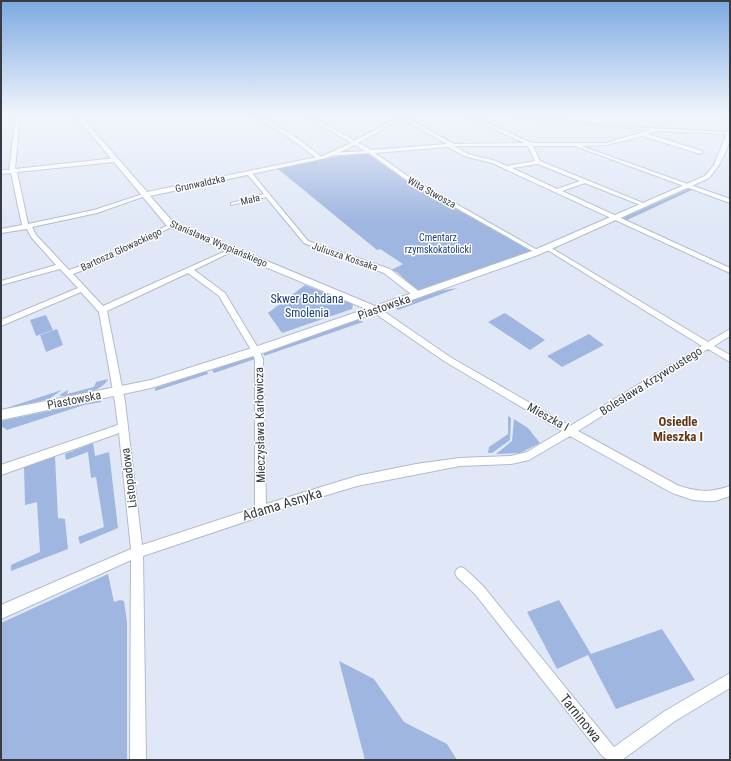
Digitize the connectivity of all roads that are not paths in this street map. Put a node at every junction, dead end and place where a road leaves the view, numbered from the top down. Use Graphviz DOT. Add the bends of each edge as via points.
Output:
graph roads {
  1 [pos="369,151"];
  2 [pos="15,152"];
  3 [pos="107,152"];
  4 [pos="311,152"];
  5 [pos="336,152"];
  6 [pos="364,152"];
  7 [pos="460,152"];
  8 [pos="533,152"];
  9 [pos="593,152"];
  10 [pos="722,152"];
  11 [pos="329,155"];
  12 [pos="317,156"];
  13 [pos="114,160"];
  14 [pos="538,162"];
  15 [pos="505,168"];
  16 [pos="13,171"];
  17 [pos="1,172"];
  18 [pos="249,173"];
  19 [pos="586,181"];
  20 [pos="689,186"];
  21 [pos="556,191"];
  22 [pos="145,195"];
  23 [pos="268,195"];
  24 [pos="730,201"];
  25 [pos="233,204"];
  26 [pos="645,205"];
  27 [pos="616,218"];
  28 [pos="172,225"];
  29 [pos="27,227"];
  30 [pos="1,231"];
  31 [pos="548,248"];
  32 [pos="232,250"];
  33 [pos="538,252"];
  34 [pos="61,266"];
  35 [pos="189,270"];
  36 [pos="730,271"];
  37 [pos="69,273"];
  38 [pos="1,283"];
  39 [pos="83,288"];
  40 [pos="418,295"];
  41 [pos="102,310"];
  42 [pos="376,310"];
  43 [pos="1,323"];
  44 [pos="730,332"];
  45 [pos="708,346"];
  46 [pos="256,351"];
  47 [pos="730,359"];
  48 [pos="118,392"];
  49 [pos="1,415"];
  50 [pos="123,427"];
  51 [pos="571,430"];
  52 [pos="1,470"];
  53 [pos="730,491"];
  54 [pos="261,511"];
  55 [pos="137,552"];
  56 [pos="460,573"];
  57 [pos="1,612"];
  58 [pos="730,680"];
  59 [pos="138,760"];
  1 -- 33 [label="street, Wita Stwosza" via="407,178"];
  2 -- 16 [label="street, Listopadowa"];
  3 -- 13 [label="street, Stanisława Wyspiańskiego"];
  4 -- 12 [label="street"];
  5 -- 11 [label="street"];
  6 -- 11 [label="street, Grunwaldzka"];
  7 -- 15 [label="street"];
  8 -- 14 [label="street"];
  9 -- 20 [label="street"];
  10 -- 20 [label="street, Piastowska" via="714,169 707,177"];
  11 -- 12 [label="street, Grunwaldzka"];
  12 -- 18 [label="street, Grunwaldzka"];
  13 -- 16 [label="street"];
  13 -- 22 [label="street, Stanisława Wyspiańskiego"];
  14 -- 15 [label="street"];
  14 -- 19 [label="street"];
  15 -- 21 [label="street"];
  16 -- 17 [label="street"];
  16 -- 29 [label="street, Listopadowa"];
  18 -- 22 [label="street, Grunwaldzka"];
  18 -- 23 [label="street, Juliusza Kossaka"];
  19 -- 21 [label="street"];
  19 -- 26 [label="street"];
  20 -- 24 [label="street"];
  20 -- 26 [label="street, Piastowska"];
  21 -- 27 [label="street"];
  22 -- 28 [label="street, Stanisława Wyspiańskiego"];
  22 -- 29 [label="street, Grunwaldzka" via="95,212"];
  23 -- 25 [label="street, Mała"];
  23 -- 40 [label="street, Juliusza Kossaka" via="308,244 387,271"];
  26 -- 27 [label="street, Piastowska"];
  27 -- 31 [label="street, Piastowska"];
  27 -- 36 [label="street"];
  28 -- 32 [label="street, Stanisława Wyspiańskiego"];
  28 -- 37 [label="street, Bartosza Głowackiego" via="106,259"];
  29 -- 30 [label="street, Grunwaldzka"];
  29 -- 34 [label="street, Listopadowa"];
  31 -- 33 [label="street, Piastowska"];
  31 -- 45 [label="street"];
  32 -- 35 [label="street"];
  32 -- 42 [label="street, Stanisława Wyspiańskiego"];
  33 -- 40 [label="street, Piastowska"];
  34 -- 37 [label="street, Listopadowa"];
  34 -- 38 [label="street"];
  35 -- 41 [label="street"];
  35 -- 46 [label="street, Mieczysława Karłowicza" via="222,294"];
  37 -- 39 [label="street, Listopadowa"];
  39 -- 41 [label="street, Listopadowa"];
  39 -- 43 [label="street"];
  40 -- 42 [label="street, Piastowska"];
  41 -- 48 [label="street, Listopadowa"];
  42 -- 46 [label="street, Piastowska"];
  42 -- 51 [label="street, Mieszka I" via="431,349"];
  44 -- 45 [label="street, Bolesława Krzywoustego"];
  45 -- 47 [label="street"];
  45 -- 51 [label="street, Bolesława Krzywoustego"];
  46 -- 48 [label="street, Piastowska" via="178,377"];
  46 -- 54 [label="street, Mieczysława Karłowicza" via="259,359"];
  48 -- 49 [label="street, Piastowska"];
  48 -- 50 [label="street, Listopadowa"];
  50 -- 52 [label="street"];
  50 -- 55 [label="street, Listopadowa"];
  51 -- 53 [label="street, Mieszka I" via="676,490 706,496"];
  51 -- 54 [label="street, Adama Asnyka" via="536,453 520,458 460,462 404,471 357,481"];
  54 -- 55 [label="street, Adama Asnyka"];
  55 -- 57 [label="street, Adama Asnyka"];
  55 -- 59 [label="street, Listopadowa"];
  56 -- 58 [label="street, Tarninowa" via="479,590 608,752 616,755 670,716"];
}
